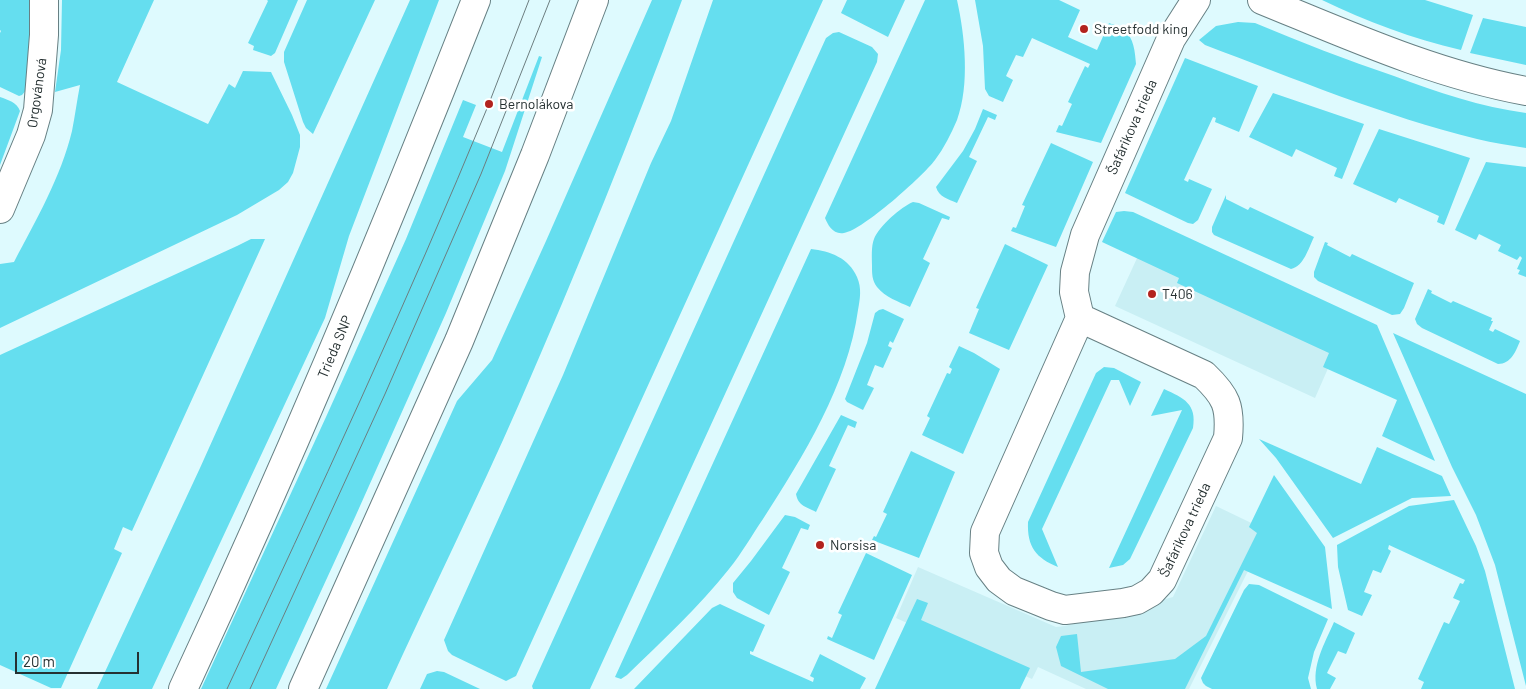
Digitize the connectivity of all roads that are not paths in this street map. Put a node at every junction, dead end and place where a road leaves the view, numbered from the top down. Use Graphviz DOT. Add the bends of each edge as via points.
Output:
graph roads {
  1 [pos="44,0"];
  2 [pos="476,0"];
  3 [pos="594,0"];
  4 [pos="1196,0"];
  5 [pos="1262,0"];
  6 [pos="1526,91"];
  7 [pos="0,209"];
  8 [pos="1080,318"];
  9 [pos="184,689"];
  10 [pos="303,689"];
  1 -- 7 [label="street, Orgovánová" via="38,110"];
  2 -- 9 [label="street, Trieda SNP" via="355,301"];
  3 -- 10 [label="street" via="459,341"];
  4 -- 8 [label="street, Šafárikova trieda" via="1171,39 1085,235 1075,272 1074,292"];
  5 -- 6 [label="street" via="1391,53 1495,85"];
  8 -- 8 [label="street, Šafárikova trieda" via="993,512 985,532 984,552 989,567 1014,591 1066,610 1137,600 1162,580 1228,438 1229,425 1226,402 1204,375"];
}
